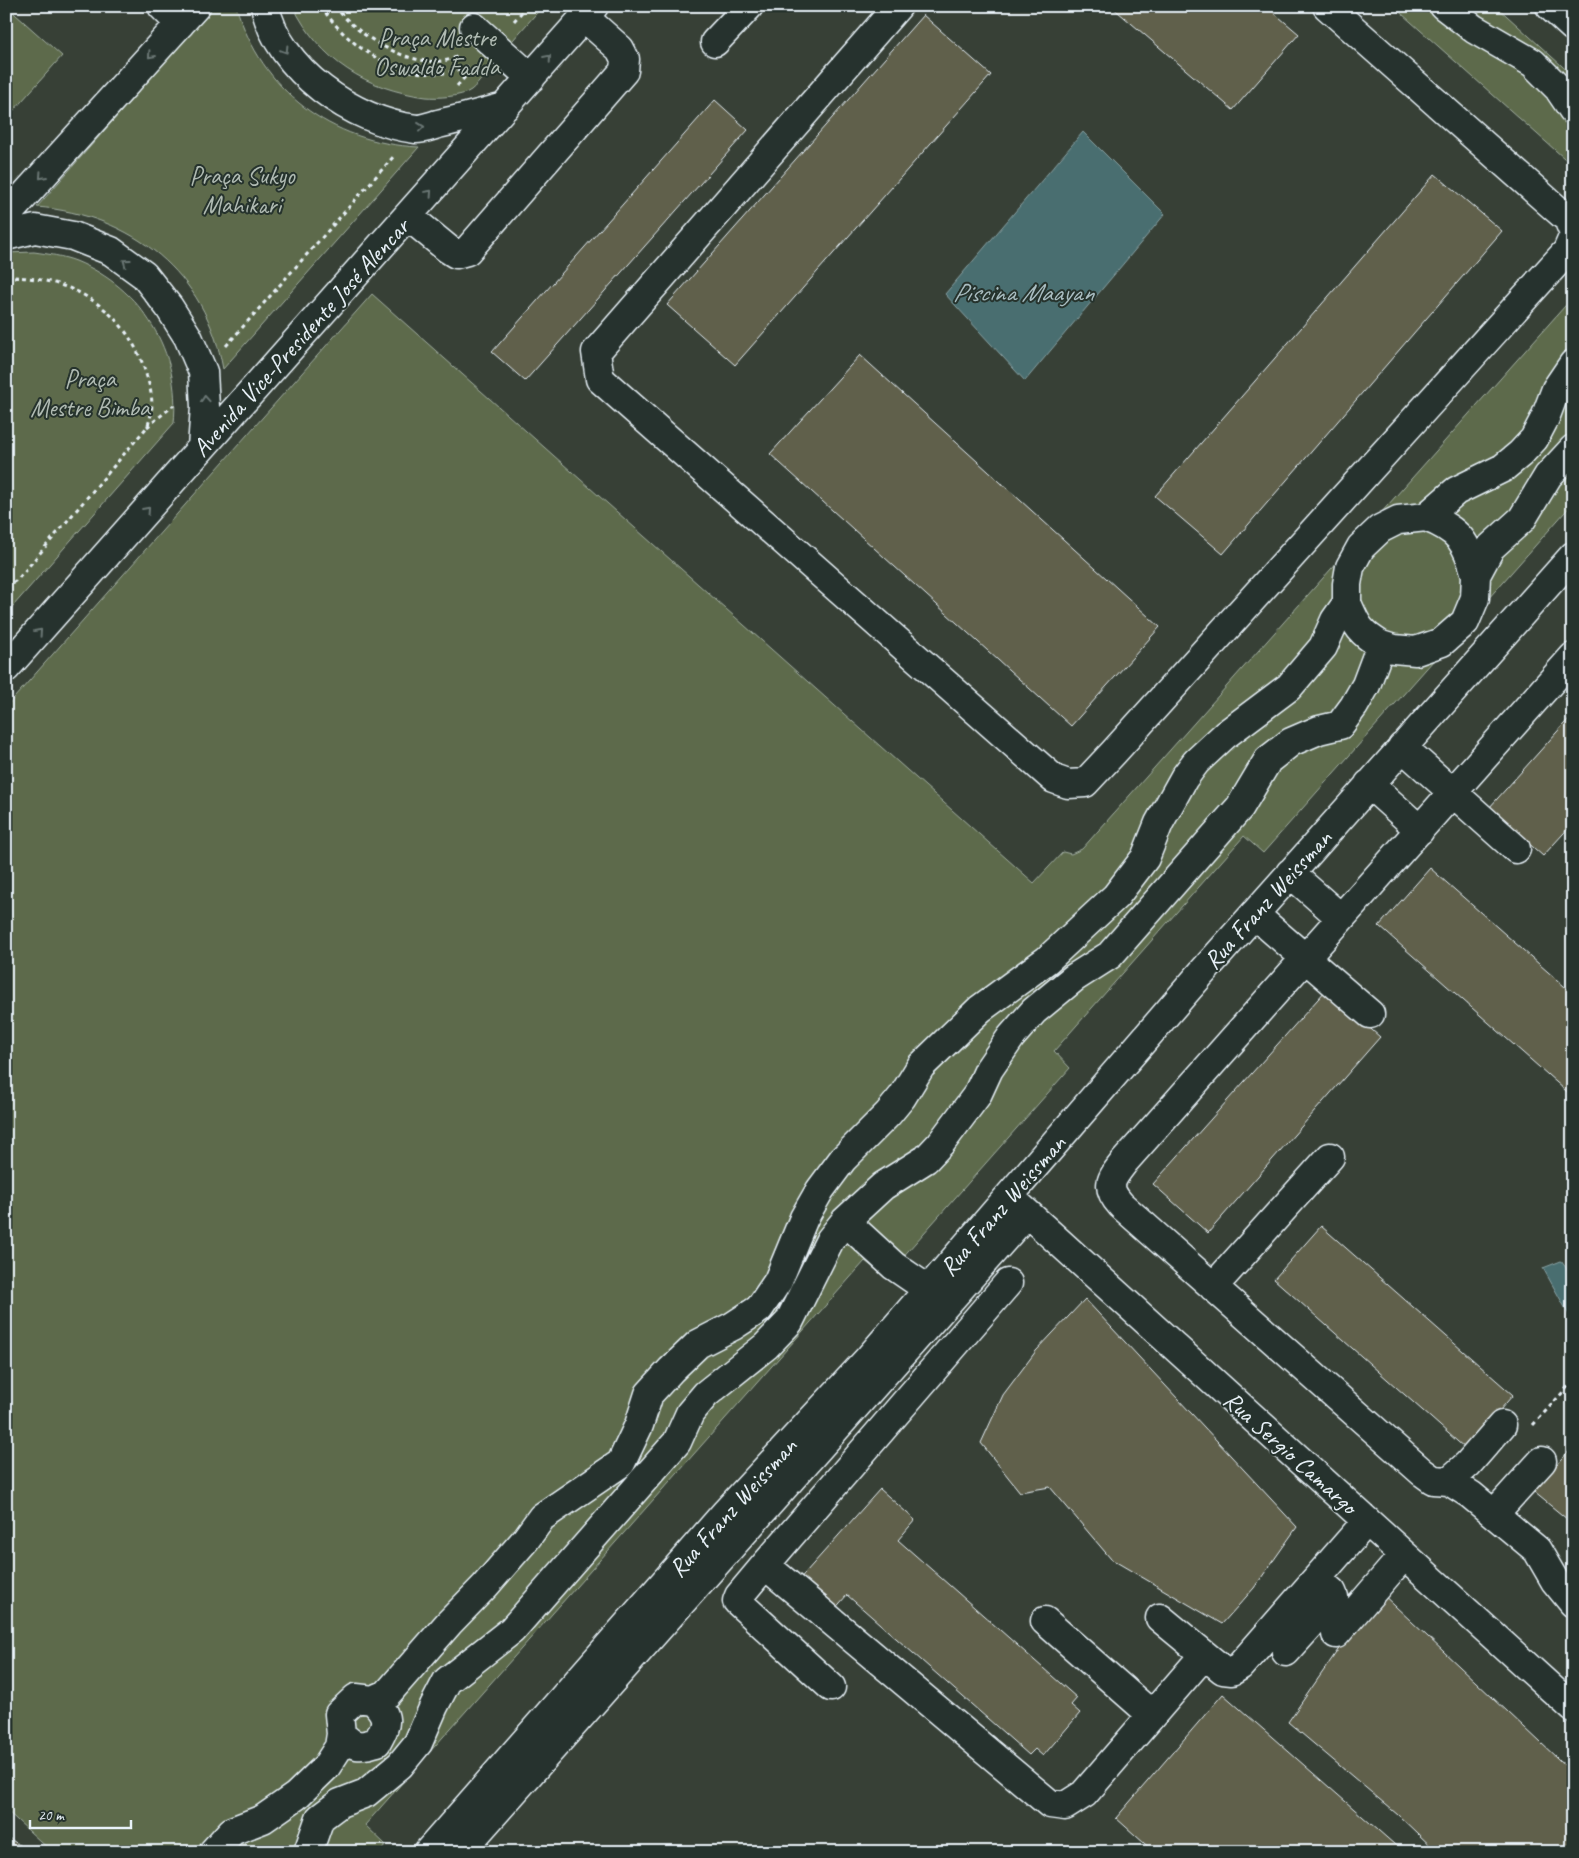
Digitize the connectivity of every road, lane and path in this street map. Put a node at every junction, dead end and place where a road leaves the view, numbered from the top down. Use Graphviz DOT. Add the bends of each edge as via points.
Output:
graph roads {
  1 [pos="265,6"];
  2 [pos="321,6"];
  3 [pos="335,6"];
  4 [pos="527,6"];
  5 [pos="749,6"];
  6 [pos="898,6"];
  7 [pos="1327,6"];
  8 [pos="1444,6"];
  9 [pos="1550,6"];
  10 [pos="179,12"];
  11 [pos="589,12"];
  12 [pos="1573,27"];
  13 [pos="483,36"];
  14 [pos="716,42"];
  15 [pos="531,78"];
  16 [pos="452,91"];
  17 [pos="505,107"];
  18 [pos="1573,110"];
  19 [pos="418,129"];
  20 [pos="6,216"];
  21 [pos="408,216"];
  22 [pos="1573,231"];
  23 [pos="6,236"];
  24 [pos="1573,237"];
  25 [pos="6,276"];
  26 [pos="1573,364"];
  27 [pos="203,372"];
  28 [pos="147,427"];
  29 [pos="202,447"];
  30 [pos="1573,449"];
  31 [pos="1426,517"];
  32 [pos="1573,556"];
  33 [pos="1476,575"];
  34 [pos="6,587"];
  35 [pos="1347,603"];
  36 [pos="1381,645"];
  37 [pos="1573,657"];
  38 [pos="6,668"];
  39 [pos="1402,747"];
  40 [pos="1369,784"];
  41 [pos="1454,792"];
  42 [pos="1420,830"];
  43 [pos="1516,849"];
  44 [pos="1290,873"];
  45 [pos="1254,914"];
  46 [pos="1341,918"];
  47 [pos="1305,958"];
  48 [pos="1370,1014"];
  49 [pos="1330,1157"];
  50 [pos="1018,1205"];
  51 [pos="845,1221"];
  52 [pos="1008,1283"];
  53 [pos="1213,1287"];
  54 [pos="929,1290"];
  55 [pos="1502,1425"];
  56 [pos="1542,1461"];
  57 [pos="1449,1481"];
  58 [pos="1494,1514"];
  59 [pos="1367,1521"];
  60 [pos="1404,1555"];
  61 [pos="765,1564"];
  62 [pos="1317,1579"];
  63 [pos="1573,1603"];
  64 [pos="1160,1618"];
  65 [pos="1045,1621"];
  66 [pos="1336,1634"];
  67 [pos="1286,1652"];
  68 [pos="1204,1655"];
  69 [pos="831,1687"];
  70 [pos="373,1700"];
  71 [pos="1573,1708"];
  72 [pos="1152,1715"];
  73 [pos="341,1734"];
  74 [pos="213,1852"];
  75 [pos="308,1852"];
  76 [pos="428,1852"];
  77 [pos="460,1852"];
  1 -- 19 [label="street, one-way" via="267,17 286,53 313,83 379,120"];
  2 -- 16 [label="path" via="364,52 395,67 415,72 444,73 476,65"];
  3 -- 13 [label="path" via="355,28 372,40 408,57 432,62 451,60 469,50"];
  4 -- 13 [label="path"];
  5 -- 14 [label="street"];
  6 -- 24 [label="street" via="596,352 600,380 1054,779 1068,784 1085,783 1114,752 1558,262"];
  7 -- 22 [label="street" via="1568,219"];
  8 -- 18 [label="street" via="1474,29 1533,63 1558,88"];
  9 -- 12 [label="street"];
  10 -- 20 [label="street, one-way"];
  15 -- 11 [label="street, Avenida Vice-Presidente José Alencar, one-way"];
  11 -- 21 [label="street" via="620,49 625,59 624,71 467,251 456,254"];
  13 -- 15 [label="street"];
  15 -- 17 [label="street, Avenida Vice-Presidente José Alencar"];
  19 -- 17 [label="street, one-way"];
  21 -- 17 [label="street, Avenida Vice-Presidente José Alencar, one-way"];
  19 -- 27 [label="path"];
  21 -- 29 [label="street, Avenida Vice-Presidente José Alencar"];
  27 -- 23 [label="street, one-way" via="188,337 144,275 111,251 73,236 36,229"];
  25 -- 28 [label="path" via="32,277 70,287 110,313 124,327 141,358 151,390 152,415"];
  26 -- 31 [label="street" via="1556,389 1534,439 1520,454 1503,468 1456,491"];
  27 -- 28 [label="path" via="176,403"];
  29 -- 27 [label="street, one-way"];
  28 -- 34 [label="path" via="18,579"];
  38 -- 29 [label="street, Avenida Vice-Presidente José Alencar, one-way"];
  30 -- 33 [label="street" via="1548,476 1522,519 1491,547"];
  31 -- 33 [label="street" via="1440,522 1456,534 1469,550"];
  31 -- 35 [label="street" via="1398,520 1380,529 1361,547 1350,567 1346,584"];
  32 -- 39 [label="street, Rua Franz Weissman"];
  33 -- 36 [label="street" via="1475,598 1464,622 1442,642 1416,651"];
  35 -- 36 [label="street" via="1356,626"];
  35 -- 70 [label="street" via="1323,647 1289,687 1225,735 1196,762 1159,824 1145,858 1116,896 1047,960 980,1009 921,1066 888,1114 843,1159 804,1218 778,1282 759,1309 698,1344 671,1370 649,1394 621,1463 542,1517 526,1540 387,1694"];
  36 -- 51 [label="street" via="1366,686 1340,725 1291,742 1268,760 1240,807 1110,955 1074,978 1034,1011 1011,1037 988,1069 977,1095 926,1159 883,1186"];
  37 -- 41 [label="street"];
  39 -- 40 [label="street, Rua Franz Weissman"];
  39 -- 41 [label="street"];
  40 -- 42 [label="street"];
  40 -- 44 [label="street, Rua Franz Weissman"];
  41 -- 42 [label="street"];
  41 -- 43 [label="street"];
  42 -- 46 [label="street"];
  44 -- 45 [label="street, Rua Franz Weissman"];
  44 -- 46 [label="street"];
  45 -- 47 [label="street"];
  45 -- 50 [label="street, Rua Franz Weissman"];
  46 -- 47 [label="street"];
  47 -- 48 [label="street"];
  47 -- 53 [label="street" via="1125,1161 1111,1187 1112,1194 1121,1205"];
  49 -- 53 [label="street"];
  50 -- 54 [label="street, Rua Franz Weissman"];
  50 -- 59 [label="street, Rua Sergio Camargo"];
  50 -- 77 [label="street"];
  51 -- 54 [label="street" via="894,1266"];
  51 -- 75 [label="street" via="830,1240 789,1322 766,1346 706,1394 690,1414 677,1442 512,1630 447,1681 418,1743 400,1765 366,1794 340,1803 320,1818"];
  52 -- 61 [label="street"];
  53 -- 57 [label="street" via="1422,1472 1433,1480"];
  54 -- 76 [label="street, Rua Franz Weissman" via="726,1512"];
  55 -- 57 [label="street"];
  56 -- 58 [label="street"];
  57 -- 58 [label="street"];
  58 -- 63 [label="street" via="1537,1550"];
  59 -- 60 [label="street, Rua Sergio Camargo"];
  59 -- 62 [label="street"];
  60 -- 66 [label="street"];
  60 -- 71 [label="street, Rua Sergio Camargo"];
  61 -- 69 [label="street" via="737,1601"];
  61 -- 72 [label="street" via="1050,1804 1065,1806 1084,1794"];
  62 -- 67 [label="street" via="1334,1597"];
  62 -- 68 [label="street" via="1240,1666 1232,1671 1223,1670"];
  64 -- 68 [label="street"];
  65 -- 72 [label="street"];
  68 -- 72 [label="street"];
  70 -- 73 [label="street" via="356,1698 338,1714"];
  70 -- 73 [label="street" via="384,1711 386,1725 377,1742 361,1747 350,1743"];
  73 -- 74 [label="street" via="339,1747 326,1768 296,1796 263,1820 232,1831"];
}
